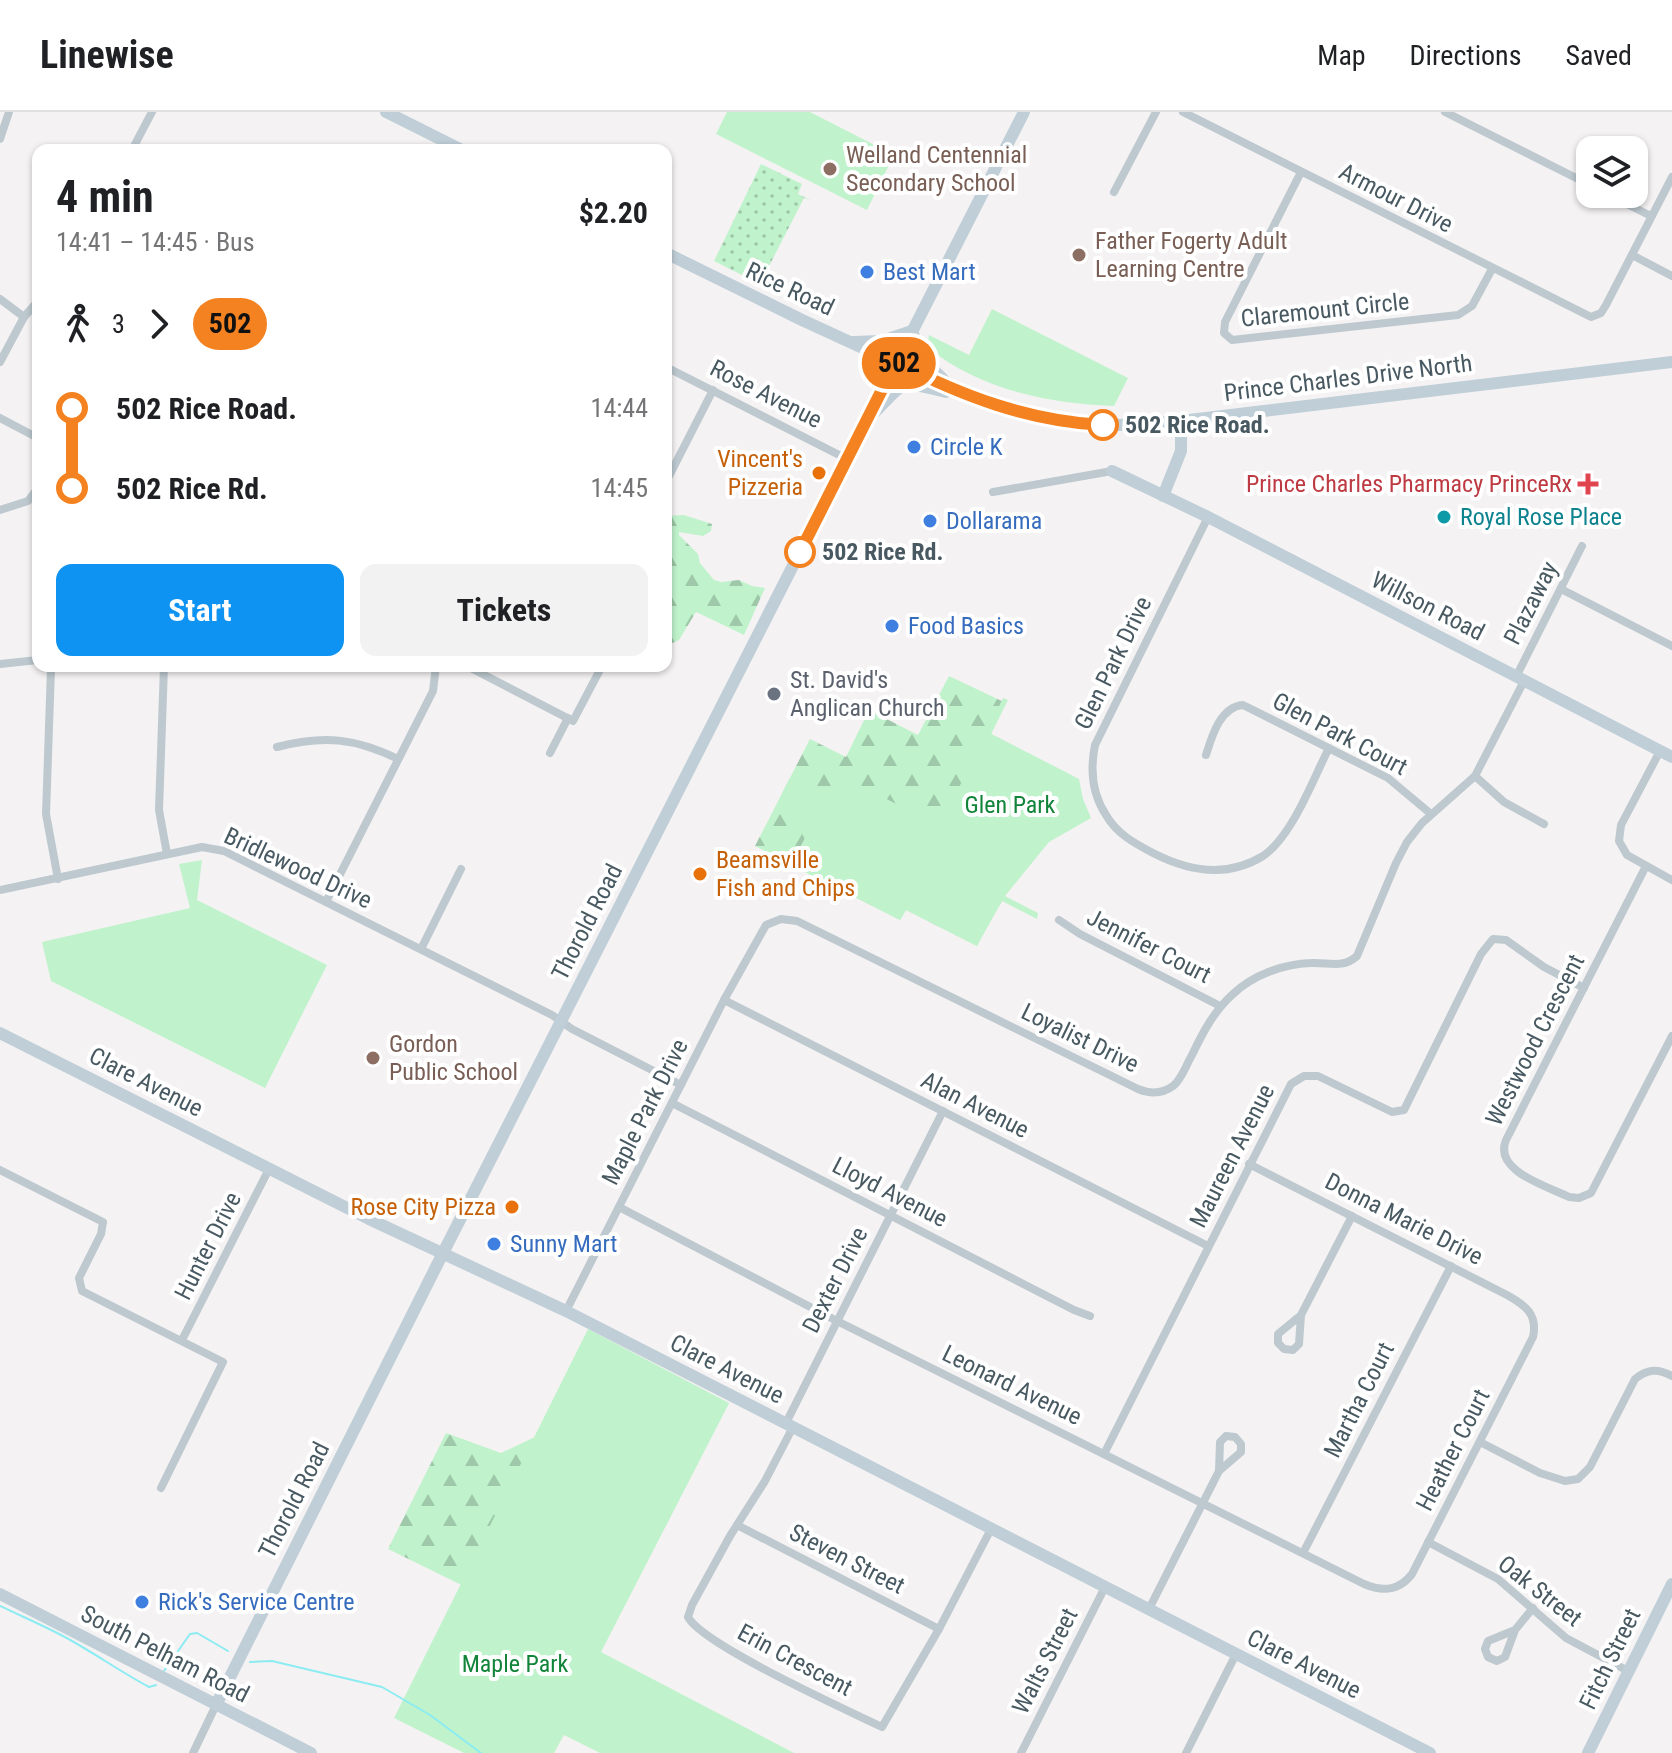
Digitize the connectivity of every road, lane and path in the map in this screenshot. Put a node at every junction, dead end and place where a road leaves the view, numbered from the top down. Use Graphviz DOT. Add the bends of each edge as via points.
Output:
graph roads {
  1 [pos="9,112"];
  2 [pos="152,112"];
  3 [pos="1024,112"];
  4 [pos="1156,112"];
  5 [pos="1183,112"];
  6 [pos="1445,112"];
  7 [pos="394,114"];
  8 [pos="0,139"];
  9 [pos="135,144"];
  10 [pos="451,144"];
  11 [pos="1301,172"];
  12 [pos="1672,177"];
  13 [pos="1576,178"];
  14 [pos="1114,192"];
  15 [pos="1635,208"];
  16 [pos="1651,216"];
  17 [pos="1632,255"];
  18 [pos="672,259"];
  19 [pos="1492,269"];
  20 [pos="1672,276"];
  21 [pos="0,299"];
  22 [pos="32,308"];
  23 [pos="24,317"];
  24 [pos="914,327"];
  25 [pos="852,342"];
  26 [pos="0,362"];
  27 [pos="896,362"];
  28 [pos="1672,362"];
  29 [pos="672,370"];
  30 [pos="713,390"];
  31 [pos="965,395"];
  32 [pos="0,418"];
  33 [pos="1181,421"];
  34 [pos="866,422"];
  35 [pos="32,435"];
  36 [pos="847,459"];
  37 [pos="672,470"];
  38 [pos="1112,471"];
  39 [pos="993,492"];
  40 [pos="32,496"];
  41 [pos="1163,496"];
  42 [pos="0,510"];
  43 [pos="1208,517"];
  44 [pos="1582,546"];
  45 [pos="1561,589"];
  46 [pos="1672,646"];
  47 [pos="32,661"];
  48 [pos="0,664"];
  49 [pos="51,672"];
  50 [pos="164,672"];
  51 [pos="436,672"];
  52 [pos="479,672"];
  53 [pos="599,672"];
  54 [pos="1520,679"];
  55 [pos="568,718"];
  56 [pos="277,747"];
  57 [pos="1329,748"];
  58 [pos="550,753"];
  59 [pos="1666,754"];
  60 [pos="1206,755"];
  61 [pos="398,759"];
  62 [pos="1475,776"];
  63 [pos="1431,814"];
  64 [pos="1544,824"];
  65 [pos="167,854"];
  66 [pos="1646,866"];
  67 [pos="461,869"];
  68 [pos="58,879"];
  69 [pos="1672,880"];
  70 [pos="0,890"];
  71 [pos="327,900"];
  72 [pos="1059,920"];
  73 [pos="760,932"];
  74 [pos="421,949"];
  75 [pos="1584,988"];
  76 [pos="724,1000"];
  77 [pos="1220,1006"];
  78 [pos="561,1021"];
  79 [pos="0,1033"];
  80 [pos="1672,1036"];
  81 [pos="681,1085"];
  82 [pos="672,1103"];
  83 [pos="943,1111"];
  84 [pos="1249,1164"];
  85 [pos="269,1169"];
  86 [pos="0,1170"];
  87 [pos="619,1207"];
  88 [pos="890,1215"];
  89 [pos="1352,1216"];
  90 [pos="1208,1246"];
  91 [pos="443,1253"];
  92 [pos="1451,1266"];
  93 [pos="566,1311"];
  94 [pos="1301,1315"];
  95 [pos="1090,1316"];
  96 [pos="1533,1318"];
  97 [pos="837,1321"];
  98 [pos="182,1340"];
  99 [pos="1672,1376"];
  100 [pos="789,1425"];
  101 [pos="1480,1442"];
  102 [pos="1104,1454"];
  103 [pos="1219,1471"];
  104 [pos="161,1488"];
  105 [pos="1203,1502"];
  106 [pos="737,1525"];
  107 [pos="991,1529"];
  108 [pos="1428,1542"];
  109 [pos="1303,1553"];
  110 [pos="1672,1584"];
  111 [pos="1105,1587"];
  112 [pos="1391,1589"];
  113 [pos="0,1594"];
  114 [pos="1533,1608"];
  115 [pos="1149,1609"];
  116 [pos="939,1629"];
  117 [pos="1515,1630"];
  118 [pos="1236,1654"];
  119 [pos="1628,1671"];
  120 [pos="216,1705"];
  121 [pos="193,1753"];
  122 [pos="311,1753"];
  123 [pos="1021,1753"];
  124 [pos="1186,1753"];
  125 [pos="1430,1753"];
  126 [pos="1588,1753"];
  1 -- 8 [label="street"];
  2 -- 9 [label="street"];
  3 -- 24 [label="street, Thorold Road"];
  4 -- 14 [label="street"];
  5 -- 11 [label="street, Armour Drive"];
  6 -- 13 [label="street"];
  7 -- 10 [label="street"];
  11 -- 19 [label="street, Armour Drive"];
  11 -- 19 [label="street, Claremount Circle" via="1225,322 1224,333 1232,340 1458,315 1472,306"];
  12 -- 16 [label="street"];
  15 -- 16 [label="street"];
  16 -- 17 [label="street"];
  17 -- 19 [label="street, Armour Drive" via="1601,313 1591,317"];
  17 -- 20 [label="street"];
  18 -- 25 [label="street, Rice Road"];
  21 -- 23 [label="street"];
  22 -- 23 [label="street"];
  23 -- 26 [label="street"];
  24 -- 25 [label="street" via="882,341"];
  24 -- 27 [label="street, Thorold Road"];
  24 -- 31 [label="street" via="925,363"];
  25 -- 27 [label="street, Rice Road"];
  27 -- 31 [label="street, Prince Charles Drive North"];
  27 -- 34 [label="street, Thorold Road"];
  28 -- 33 [label="street, Prince Charles Drive North"];
  29 -- 30 [label="street, Rose Avenue"];
  30 -- 36 [label="street, Rose Avenue"];
  30 -- 37 [label="street"];
  31 -- 33 [label="street, Prince Charles Drive North" via="1010,411 1080,424"];
  31 -- 34 [label="street" via="905,384"];
  32 -- 35 [label="street"];
  33 -- 41 [label="street" via="1181,451"];
  34 -- 36 [label="street, Thorold Road"];
  36 -- 78 [label="street, Thorold Road"];
  38 -- 39 [label="street"];
  38 -- 41 [label="street, Willson Road"];
  40 -- 42 [label="street"];
  41 -- 43 [label="street, Willson Road"];
  43 -- 54 [label="street, Willson Road"];
  43 -- 57 [label="street, Glen Park Drive" via="1095,745 1094,788 1105,814 1132,842 1180,866 1210,870 1242,865 1281,839"];
  44 -- 45 [label="street, Plazaway"];
  45 -- 46 [label="street"];
  45 -- 54 [label="street, Plazaway"];
  47 -- 48 [label="street"];
  49 -- 68 [label="street" via="46,814"];
  50 -- 65 [label="street" via="159,810"];
  51 -- 61 [label="street" via="433,691"];
  52 -- 55 [label="street"];
  53 -- 55 [label="street" via="573,721"];
  54 -- 59 [label="street, Willson Road"];
  54 -- 62 [label="street, Loyalist Drive"];
  55 -- 58 [label="street"];
  56 -- 61 [label="street" via="337,739"];
  57 -- 60 [label="street, Glen Park Court" via="1240,705 1224,715"];
  57 -- 63 [label="street, Glen Park Court" via="1388,778"];
  59 -- 66 [label="street" via="1619,833 1624,852"];
  61 -- 71 [label="street"];
  62 -- 63 [label="street, Loyalist Drive"];
  62 -- 64 [label="street" via="1504,802"];
  63 -- 77 [label="street, Loyalist Drive" via="1401,852 1355,959 1270,971"];
  65 -- 68 [label="street, Bridlewood Drive"];
  65 -- 71 [label="street, Bridlewood Drive" via="202,847 224,851"];
  66 -- 69 [label="street"];
  66 -- 75 [label="street, Westwood Crescent"];
  67 -- 74 [label="street"];
  68 -- 70 [label="street, Bridlewood Drive"];
  71 -- 74 [label="street, Bridlewood Drive"];
  72 -- 77 [label="street, Jennifer Court"];
  73 -- 76 [label="street, Maple Park Drive"];
  73 -- 77 [label="street, Loyalist Drive" via="776,920 797,921 1148,1092 1164,1091 1177,1082"];
  74 -- 78 [label="street, Bridlewood Drive"];
  75 -- 80 [label="street, Westwood Crescent" via="1504,1143 1504,1157 1513,1169 1572,1198 1591,1193"];
  75 -- 84 [label="street, Maureen Avenue" via="1506,940 1490,940 1405,1109 1392,1112 1323,1077 1304,1076 1286,1092"];
  76 -- 81 [label="street, Maple Park Drive"];
  76 -- 83 [label="street, Alan Avenue"];
  78 -- 81 [label="street"];
  78 -- 91 [label="street, Thorold Road"];
  79 -- 85 [label="street, Clare Avenue"];
  81 -- 82 [label="street, Maple Park Drive"];
  82 -- 87 [label="street, Maple Park Drive"];
  82 -- 88 [label="street, Lloyd Avenue"];
  83 -- 88 [label="street, Dexter Drive"];
  83 -- 90 [label="street, Alan Avenue"];
  84 -- 89 [label="street, Donna Marie Drive"];
  84 -- 90 [label="street, Maureen Avenue"];
  85 -- 91 [label="street, Clare Avenue"];
  85 -- 98 [label="street, Hunter Drive"];
  86 -- 98 [label="street" via="103,1222 79,1278 82,1291"];
  87 -- 93 [label="street, Maple Park Drive"];
  87 -- 97 [label="street, Leonard Avenue"];
  88 -- 95 [label="street, Lloyd Avenue"];
  88 -- 97 [label="street, Dexter Drive"];
  89 -- 92 [label="street, Donna Marie Drive"];
  89 -- 94 [label="street"];
  90 -- 102 [label="street, Maureen Avenue"];
  91 -- 93 [label="street, Clare Avenue"];
  91 -- 120 [label="street, Thorold Road"];
  92 -- 96 [label="street, Donna Marie Drive" via="1522,1303"];
  92 -- 109 [label="street, Martha Court"];
  93 -- 100 [label="street, Clare Avenue"];
  96 -- 101 [label="street, Heather Court" via="1533,1337"];
  97 -- 100 [label="street, Dexter Drive"];
  97 -- 102 [label="street, Leonard Avenue"];
  98 -- 104 [label="street" via="223,1362"];
  99 -- 101 [label="street" via="1658,1370 1635,1379 1590,1467 1578,1479 1565,1481 1540,1473"];
  100 -- 106 [label="street, Erin Crescent" via="765,1481"];
  100 -- 107 [label="street, Clare Avenue"];
  101 -- 108 [label="street, Heather Court"];
  102 -- 105 [label="street, Leonard Avenue"];
  103 -- 105 [label="street"];
  105 -- 109 [label="street, Leonard Avenue"];
  105 -- 115 [label="street"];
  106 -- 116 [label="street, Steven Street"];
  106 -- 116 [label="street, Erin Crescent" via="688,1617 699,1630 786,1681 882,1727"];
  107 -- 111 [label="street, Clare Avenue"];
  107 -- 116 [label="street, Erin Crescent"];
  108 -- 112 [label="street, Heather Court" via="1409,1579"];
  108 -- 114 [label="street, Oak Street" via="1498,1579"];
  109 -- 112 [label="street, Leonard Avenue" via="1375,1589"];
  110 -- 119 [label="street, Fitch Street"];
  111 -- 115 [label="street, Clare Avenue"];
  111 -- 123 [label="street, Walts Street"];
  113 -- 120 [label="street, South Pelham Road"];
  114 -- 117 [label="street"];
  114 -- 119 [label="street, Oak Street" via="1566,1638"];
  115 -- 118 [label="street, Clare Avenue"];
  118 -- 124 [label="street"];
  118 -- 125 [label="street, Clare Avenue"];
  119 -- 126 [label="street, Fitch Street"];
  120 -- 121 [label="street, Thorold Road"];
  120 -- 122 [label="street, South Pelham Road"];
}
